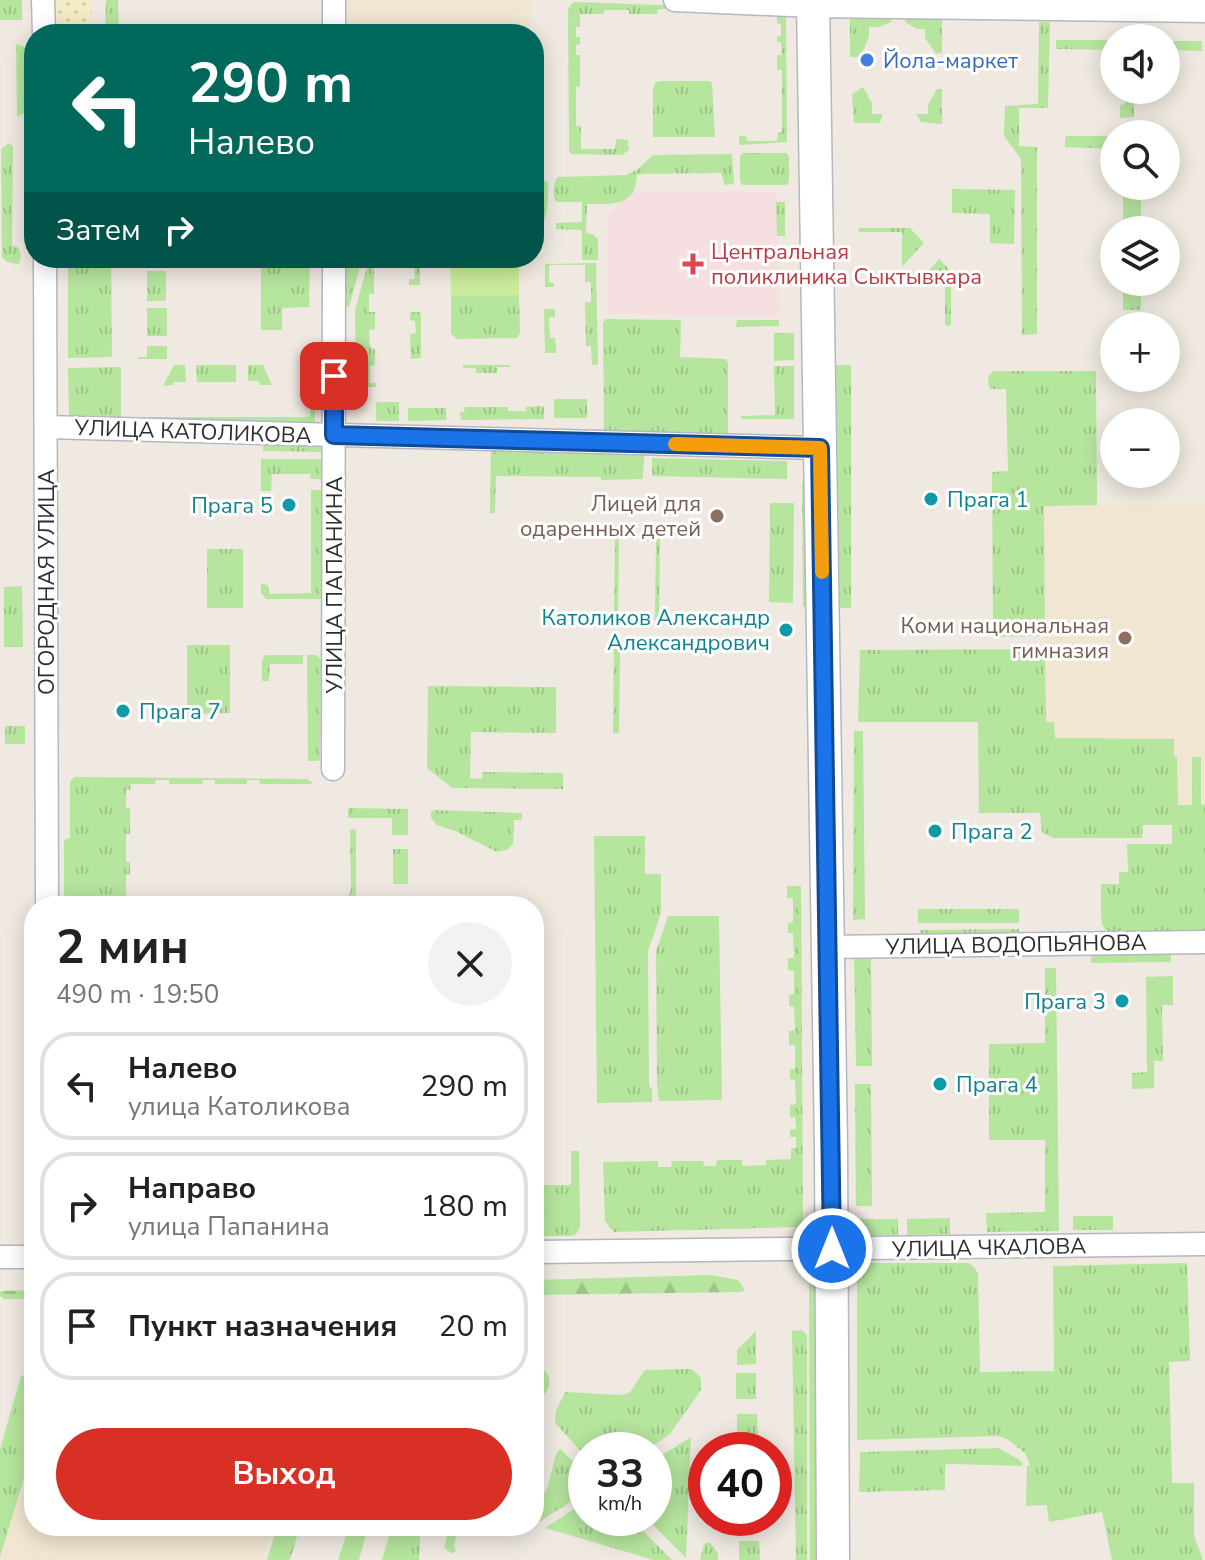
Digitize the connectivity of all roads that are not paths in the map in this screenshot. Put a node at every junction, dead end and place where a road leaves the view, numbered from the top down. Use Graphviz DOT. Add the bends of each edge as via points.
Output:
graph roads {
  1 [pos="43,0"];
  2 [pos="334,0"];
  3 [pos="675,0"];
  4 [pos="813,3"];
  5 [pos="1205,11"];
  6 [pos="44,24"];
  7 [pos="334,24"];
  8 [pos="45,268"];
  9 [pos="334,268"];
  10 [pos="46,427"];
  11 [pos="334,435"];
  12 [pos="820,448"];
  13 [pos="333,769"];
  14 [pos="47,896"];
  15 [pos="1205,942"];
  16 [pos="827,947"];
  17 [pos="1205,1244"];
  18 [pos="832,1249"];
  19 [pos="544,1252"];
  20 [pos="0,1257"];
  21 [pos="24,1257"];
  22 [pos="833,1560"];
  1 -- 6 [label="street"];
  2 -- 7 [label="street"];
  3 -- 4 [label="street"];
  4 -- 5 [label="street"];
  4 -- 12 [label="street"];
  8 -- 10 [label="street, ОГОРОДНАЯ УЛИЦА"];
  9 -- 11 [label="street, УЛИЦА ПАПАНИНА"];
  10 -- 11 [label="street, УЛИЦА КАТОЛИКОВА"];
  10 -- 14 [label="street, ОГОРОДНАЯ УЛИЦА"];
  11 -- 12 [label="street, УЛИЦА КАТОЛИКОВА"];
  11 -- 13 [label="street, УЛИЦА ПАПАНИНА"];
  12 -- 16 [label="street"];
  15 -- 16 [label="street, УЛИЦА ВОДОПЬЯНОВА"];
  16 -- 18 [label="street"];
  17 -- 18 [label="street, УЛИЦА ЧКАЛОВА"];
  18 -- 19 [label="street, УЛИЦА ЧКАЛОВА"];
  18 -- 22 [label="street"];
  20 -- 21 [label="street"];
}
